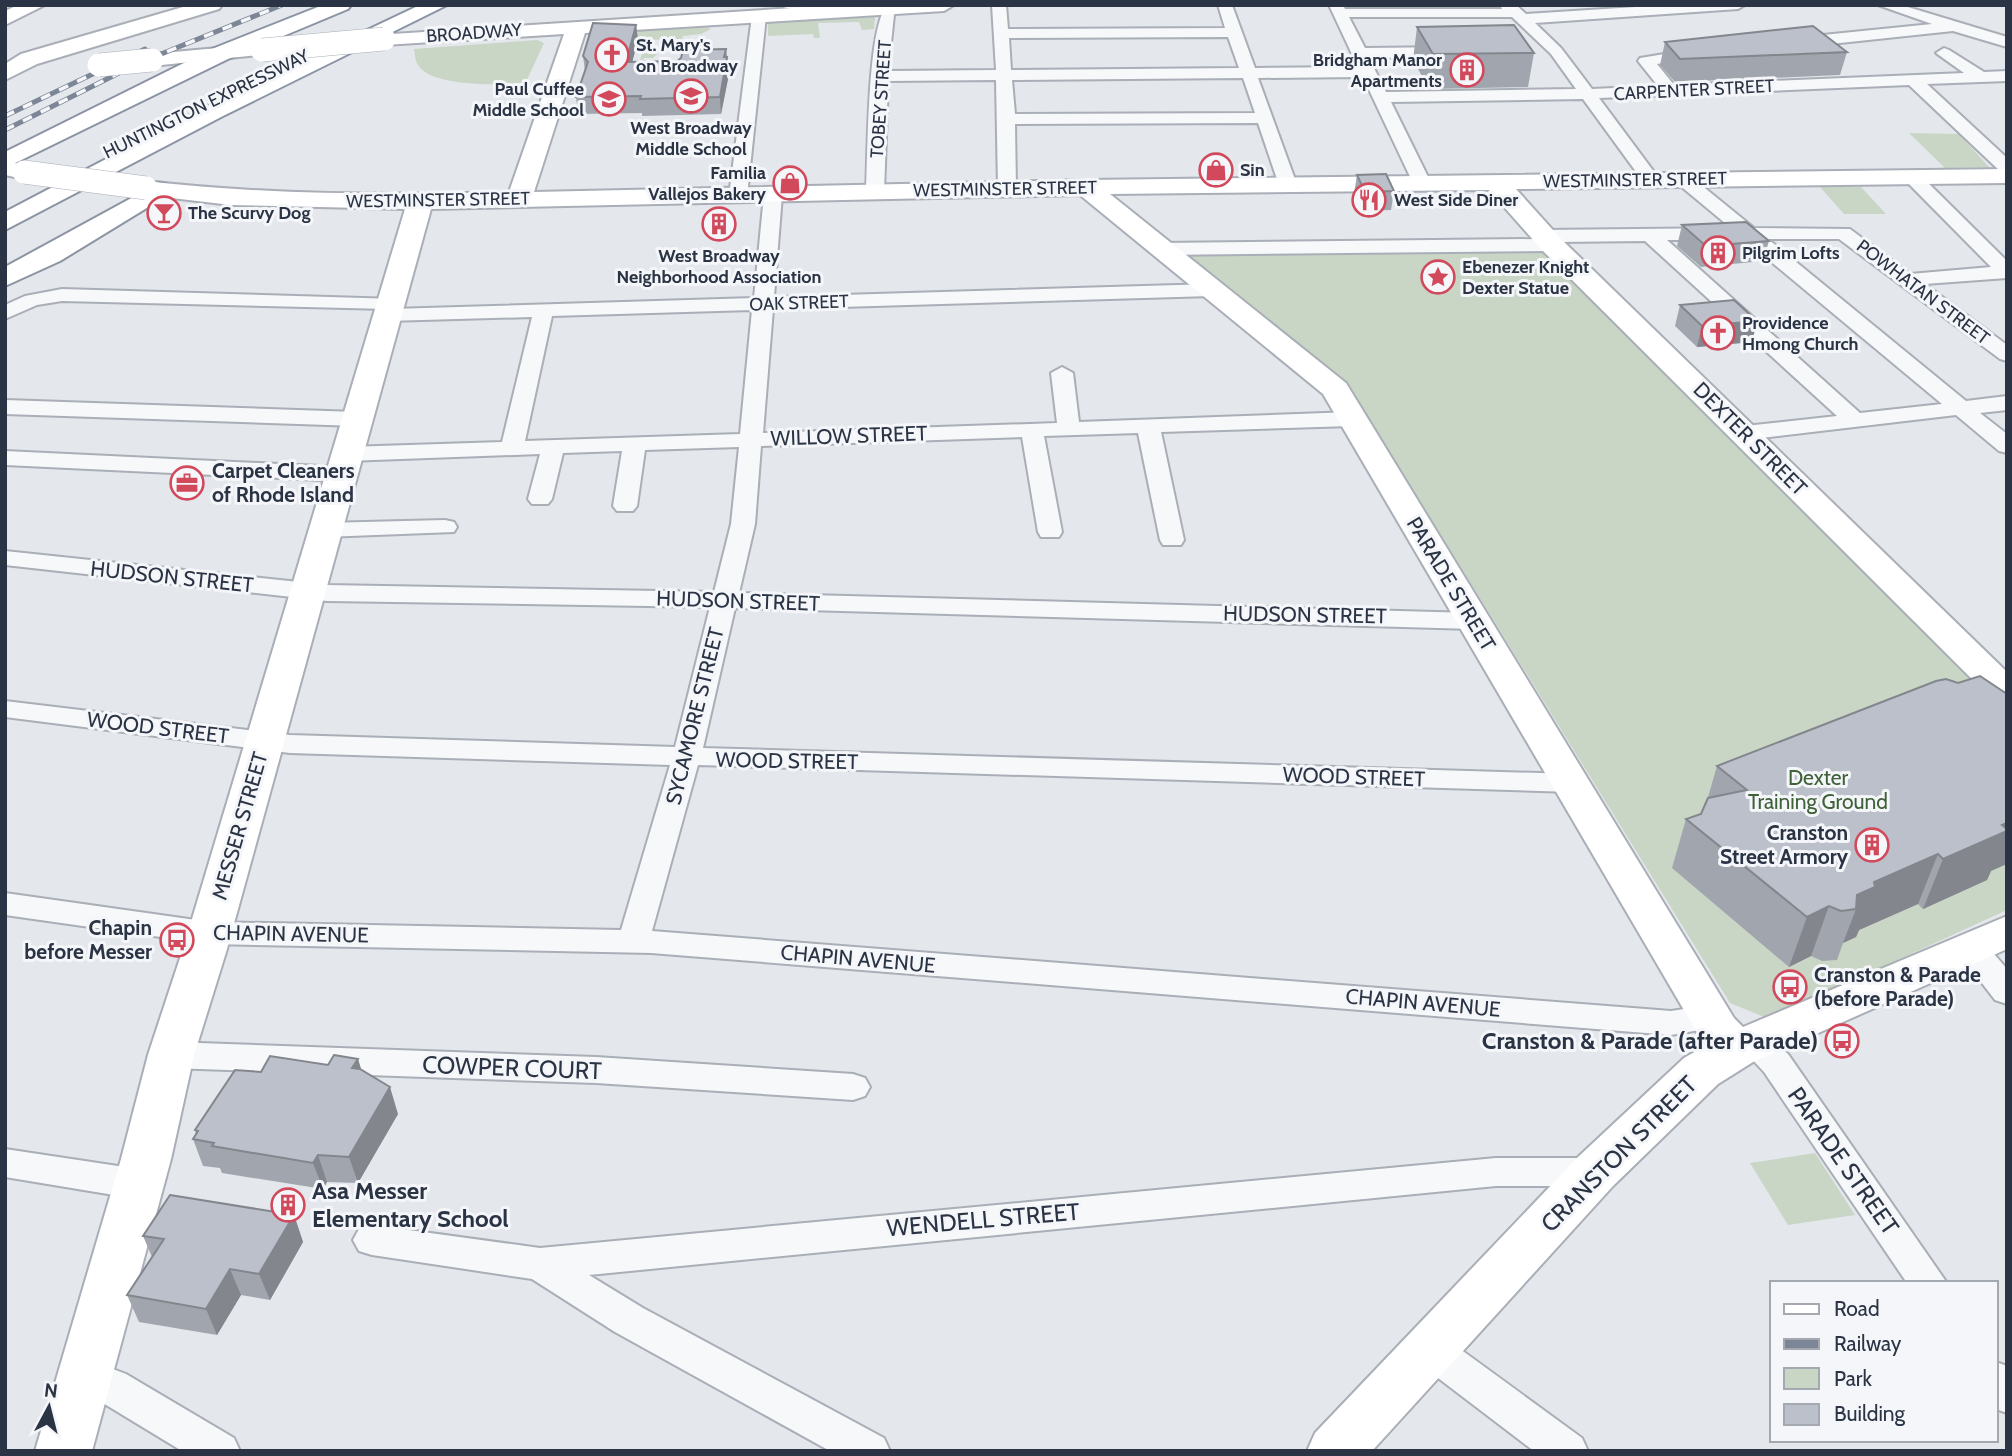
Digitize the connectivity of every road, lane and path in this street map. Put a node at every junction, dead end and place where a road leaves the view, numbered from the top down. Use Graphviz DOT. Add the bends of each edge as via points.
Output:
graph roads {
  1 [pos="35,5"];
  2 [pos="212,5"];
  3 [pos="408,5"];
  4 [pos="437,5"];
  5 [pos="782,5"];
  6 [pos="944,5"];
  7 [pos="999,5"];
  8 [pos="1225,5"];
  9 [pos="1738,5"];
  10 [pos="1885,5"];
  11 [pos="890,6"];
  12 [pos="1338,9"];
  13 [pos="820,12"];
  14 [pos="1515,12"];
  15 [pos="759,16"];
  16 [pos="5,19"];
  17 [pos="369,25"];
  18 [pos="1954,26"];
  19 [pos="577,27"];
  20 [pos="1235,32"];
  21 [pos="1002,34"];
  22 [pos="2007,42"];
  23 [pos="1771,46"];
  24 [pos="1534,51"];
  25 [pos="1556,51"];
  26 [pos="1468,52"];
  27 [pos="1716,52"];
  28 [pos="1359,53"];
  29 [pos="1944,53"];
  30 [pos="220,54"];
  31 [pos="247,71"];
  32 [pos="1367,72"];
  33 [pos="1249,73"];
  34 [pos="5,74"];
  35 [pos="1003,75"];
  36 [pos="880,76"];
  37 [pos="2007,76"];
  38 [pos="1980,77"];
  39 [pos="1913,80"];
  40 [pos="222,83"];
  41 [pos="1669,90"];
  42 [pos="1588,94"];
  43 [pos="198,95"];
  44 [pos="1381,97"];
  45 [pos="1267,118"];
  46 [pos="1007,119"];
  47 [pos="242,123"];
  48 [pos="78,154"];
  49 [pos="11,167"];
  50 [pos="2007,167"];
  51 [pos="2007,176"];
  52 [pos="1912,177"];
  53 [pos="1651,180"];
  54 [pos="1684,180"];
  55 [pos="155,182"];
  56 [pos="1496,182"];
  57 [pos="1422,183"];
  58 [pos="1288,185"];
  59 [pos="1086,187"];
  60 [pos="1007,189"];
  61 [pos="5,192"];
  62 [pos="875,192"];
  63 [pos="773,195"];
  64 [pos="738,196"];
  65 [pos="519,200"];
  66 [pos="420,202"];
  67 [pos="91,204"];
  68 [pos="5,206"];
  69 [pos="68,215"];
  70 [pos="5,222"];
  71 [pos="1748,233"];
  72 [pos="1650,234"];
  73 [pos="5,239"];
  74 [pos="1547,240"];
  75 [pos="1158,249"];
  76 [pos="2006,272"];
  77 [pos="5,278"];
  78 [pos="1908,280"];
  79 [pos="1212,290"];
  80 [pos="761,304"];
  81 [pos="389,309"];
  82 [pos="543,310"];
  83 [pos="5,313"];
  84 [pos="2007,355"];
  85 [pos="1062,373"];
  86 [pos="2007,403"];
  87 [pos="5,407"];
  88 [pos="1959,408"];
  89 [pos="1352,418"];
  90 [pos="357,419"];
  91 [pos="1854,420"];
  92 [pos="1148,426"];
  93 [pos="1069,428"];
  94 [pos="1032,430"];
  95 [pos="1745,433"];
  96 [pos="749,440"];
  97 [pos="635,444"];
  98 [pos="553,446"];
  99 [pos="2007,446"];
  100 [pos="512,448"];
  101 [pos="5,458"];
  102 [pos="344,464"];
  103 [pos="540,499"];
  104 [pos="625,506"];
  105 [pos="446,527"];
  106 [pos="324,530"];
  107 [pos="1050,532"];
  108 [pos="1172,540"];
  109 [pos="5,558"];
  110 [pos="306,592"];
  111 [pos="724,600"];
  112 [pos="1473,621"];
  113 [pos="2007,693"];
  114 [pos="5,709"];
  115 [pos="264,741"];
  116 [pos="686,758"];
  117 [pos="1571,783"];
  118 [pos="5,904"];
  119 [pos="209,933"];
  120 [pos="1989,940"];
  121 [pos="634,942"];
  122 [pos="2007,992"];
  123 [pos="1733,1037"];
  124 [pos="171,1055"];
  125 [pos="853,1087"];
  126 [pos="5,1163"];
  127 [pos="1595,1172"];
  128 [pos="138,1184"];
  129 [pos="372,1240"];
  130 [pos="540,1264"];
  131 [pos="1927,1281"];
  132 [pos="1431,1350"];
  133 [pos="84,1376"];
  134 [pos="63,1451"];
  135 [pos="219,1451"];
  136 [pos="869,1451"];
  137 [pos="1335,1451"];
  138 [pos="1567,1451"];
  1 -- 16 [label="main road"];
  2 -- 34 [label="main road" via="29,59"];
  3 -- 68 [label="main road, HUNTINGTON EXPRESSWAY"];
  4 -- 17 [label="main road"];
  5 -- 13 [label="street"];
  6 -- 11 [label="main road, BROADWAY"];
  7 -- 21 [label="street"];
  8 -- 20 [label="street"];
  9 -- 14 [label="street"];
  10 -- 18 [label="street"];
  11 -- 13 [label="main road, BROADWAY"];
  11 -- 36 [label="street, TOBEY STREET"];
  12 -- 14 [label="street"];
  12 -- 28 [label="street"];
  13 -- 15 [label="main road, BROADWAY"];
  14 -- 25 [label="street"];
  15 -- 19 [label="main road, BROADWAY"];
  15 -- 64 [label="street"];
  17 -- 19 [label="main road, BROADWAY"];
  17 -- 30 [label="main road"];
  17 -- 30 [label="main road, BROADWAY, bridge" via="261,50"];
  17 -- 31 [label="main road" via="321,36"];
  17 -- 47 [label="main road"];
  17 -- 70 [label="main road, HUNTINGTON EXPRESSWAY" via="324,57"];
  17 -- 73 [label="main road"];
  18 -- 22 [label="street"];
  18 -- 23 [label="street"];
  19 -- 65 [label="main road"];
  20 -- 21 [label="street"];
  20 -- 33 [label="street"];
  21 -- 35 [label="street"];
  24 -- 25 [label="street"];
  25 -- 42 [label="street"];
  26 -- 28 [label="street"];
  27 -- 41 [label="street" via="1646,61"];
  28 -- 32 [label="street"];
  29 -- 38 [label="street"];
  30 -- 34 [label="main road, BROADWAY, bridge"];
  30 -- 49 [label="main road"];
  32 -- 33 [label="street"];
  32 -- 44 [label="street"];
  33 -- 35 [label="street"];
  33 -- 45 [label="street"];
  35 -- 36 [label="street"];
  35 -- 46 [label="street"];
  36 -- 62 [label="street, TOBEY STREET"];
  37 -- 38 [label="street, CARPENTER STREET"];
  38 -- 39 [label="street, CARPENTER STREET"];
  39 -- 41 [label="street, CARPENTER STREET"];
  39 -- 50 [label="street"];
  40 -- 43 [label="main road"];
  41 -- 42 [label="street, CARPENTER STREET"];
  42 -- 44 [label="street, CARPENTER STREET"];
  42 -- 53 [label="street"];
  44 -- 57 [label="street"];
  45 -- 46 [label="street"];
  45 -- 58 [label="street"];
  46 -- 60 [label="street"];
  48 -- 61 [label="main road"];
  49 -- 55 [label="main road, WESTMINSTER STREET, bridge"];
  51 -- 52 [label="main road, WESTMINSTER STREET"];
  52 -- 54 [label="main road, WESTMINSTER STREET"];
  52 -- 76 [label="street"];
  53 -- 54 [label="main road, WESTMINSTER STREET"];
  53 -- 56 [label="main road, WESTMINSTER STREET"];
  54 -- 71 [label="street"];
  55 -- 66 [label="main road, WESTMINSTER STREET" via="246,199"];
  55 -- 67 [label="main road"];
  55 -- 77 [label="main road" via="51,256"];
  56 -- 57 [label="main road, WESTMINSTER STREET"];
  56 -- 74 [label="main road, DEXTER STREET"];
  57 -- 58 [label="main road, WESTMINSTER STREET"];
  58 -- 59 [label="main road, WESTMINSTER STREET"];
  59 -- 60 [label="main road, WESTMINSTER STREET"];
  59 -- 75 [label="main road, PARADE STREET"];
  60 -- 62 [label="main road, WESTMINSTER STREET"];
  62 -- 63 [label="main road, WESTMINSTER STREET"];
  63 -- 64 [label="main road, WESTMINSTER STREET"];
  63 -- 80 [label="street, SYCAMORE STREET"];
  64 -- 65 [label="main road, WESTMINSTER STREET"];
  65 -- 66 [label="main road, WESTMINSTER STREET"];
  66 -- 81 [label="main road, MESSER STREET"];
  69 -- 73 [label="main road"];
  71 -- 72 [label="street, POWHATAN STREET"];
  71 -- 78 [label="street, POWHATAN STREET" via="1843,233"];
  71 -- 88 [label="street"];
  72 -- 74 [label="street, POWHATAN STREET"];
  72 -- 91 [label="street"];
  74 -- 75 [label="street, POWHATAN STREET"];
  74 -- 95 [label="main road, DEXTER STREET"];
  75 -- 79 [label="main road, PARADE STREET"];
  76 -- 78 [label="street"];
  78 -- 84 [label="street, POWHATAN STREET"];
  79 -- 80 [label="street, OAK STREET"];
  79 -- 89 [label="main road, PARADE STREET" via="1335,390"];
  80 -- 82 [label="street, OAK STREET"];
  80 -- 96 [label="street, SYCAMORE STREET"];
  81 -- 82 [label="street, OAK STREET"];
  81 -- 83 [label="street, OAK STREET" via="43,297"];
  81 -- 90 [label="main road, MESSER STREET"];
  82 -- 100 [label="street"];
  85 -- 93 [label="street"];
  86 -- 88 [label="street"];
  87 -- 90 [label="street"];
  88 -- 91 [label="street"];
  88 -- 99 [label="street"];
  89 -- 92 [label="street, WILLOW STREET"];
  89 -- 112 [label="main road, PARADE STREET"];
  90 -- 102 [label="main road, MESSER STREET"];
  91 -- 95 [label="street"];
  92 -- 93 [label="street, WILLOW STREET"];
  92 -- 108 [label="street"];
  93 -- 94 [label="street, WILLOW STREET"];
  94 -- 96 [label="street, WILLOW STREET"];
  94 -- 107 [label="street"];
  95 -- 113 [label="main road, DEXTER STREET"];
  96 -- 97 [label="street, WILLOW STREET"];
  96 -- 111 [label="street, SYCAMORE STREET" via="743,524"];
  97 -- 98 [label="street, WILLOW STREET"];
  97 -- 104 [label="street"];
  98 -- 100 [label="street, WILLOW STREET"];
  98 -- 103 [label="street"];
  100 -- 102 [label="street, WILLOW STREET"];
  101 -- 102 [label="street, WILLOW STREET"];
  102 -- 106 [label="main road, MESSER STREET"];
  105 -- 106 [label="street"];
  106 -- 110 [label="main road, MESSER STREET"];
  109 -- 110 [label="street, HUDSON STREET"];
  110 -- 111 [label="street, HUDSON STREET"];
  110 -- 115 [label="main road, MESSER STREET"];
  111 -- 112 [label="street, HUDSON STREET"];
  111 -- 116 [label="street, SYCAMORE STREET"];
  112 -- 117 [label="main road, PARADE STREET"];
  114 -- 115 [label="street, WOOD STREET"];
  115 -- 116 [label="street, WOOD STREET"];
  115 -- 119 [label="main road, MESSER STREET"];
  116 -- 117 [label="street, WOOD STREET"];
  116 -- 121 [label="street, SYCAMORE STREET"];
  117 -- 123 [label="main road, PARADE STREET"];
  118 -- 119 [label="street, CHAPIN AVENUE"];
  119 -- 121 [label="street, CHAPIN AVENUE"];
  119 -- 124 [label="main road, MESSER STREET"];
  120 -- 122 [label="street"];
  120 -- 123 [label="main road, CRANSTON STREET"];
  121 -- 123 [label="street, CHAPIN AVENUE" via="1671,1023"];
  123 -- 127 [label="main road, CRANSTON STREET"];
  123 -- 131 [label="street, PARADE STREET" via="1776,1063"];
  124 -- 125 [label="street, COWPER COURT" via="596,1070"];
  124 -- 128 [label="main road, MESSER STREET"];
  126 -- 128 [label="street"];
  127 -- 130 [label="street, WENDELL STREET" via="1496,1172"];
  127 -- 132 [label="main road, CRANSTON STREET"];
  128 -- 133 [label="main road, MESSER STREET"];
  129 -- 130 [label="street, WENDELL STREET"];
  130 -- 136 [label="street" via="629,1320"];
  132 -- 137 [label="main road, CRANSTON STREET"];
  132 -- 138 [label="street"];
  133 -- 134 [label="main road, MESSER STREET"];
  133 -- 135 [label="street" via="112,1387"];
}
